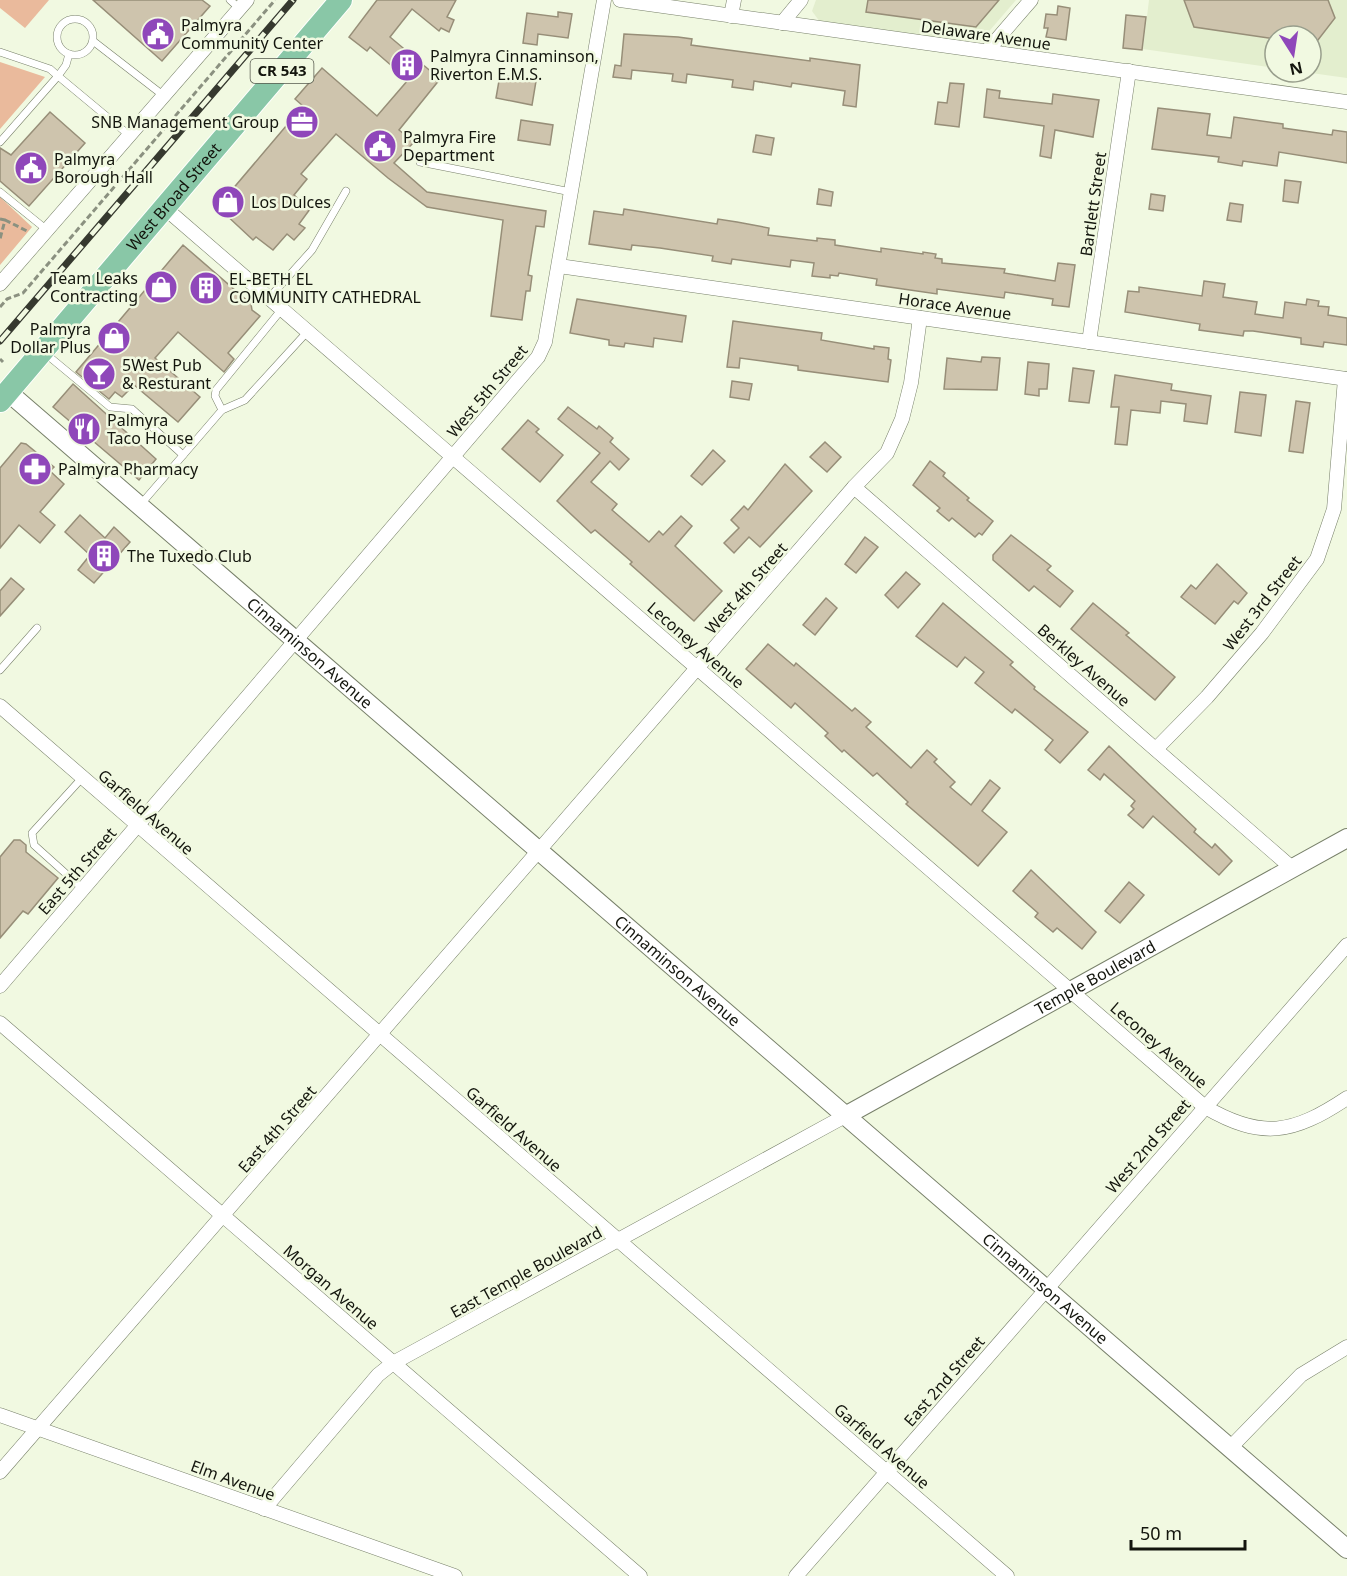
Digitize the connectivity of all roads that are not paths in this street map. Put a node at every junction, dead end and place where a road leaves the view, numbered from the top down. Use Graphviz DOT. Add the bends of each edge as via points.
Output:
graph roads {
  1 [pos="341,0"];
  2 [pos="604,0"];
  3 [pos="620,0"];
  4 [pos="734,0"];
  5 [pos="801,0"];
  6 [pos="1031,0"];
  7 [pos="239,3"];
  8 [pos="731,16"];
  9 [pos="782,23"];
  10 [pos="93,41"];
  11 [pos="987,51"];
  12 [pos="0,52"];
  13 [pos="69,54"];
  14 [pos="1129,71"];
  15 [pos="58,76"];
  16 [pos="164,96"];
  17 [pos="1347,102"];
  18 [pos="129,135"];
  19 [pos="0,142"];
  20 [pos="420,162"];
  21 [pos="346,190"];
  22 [pos="0,192"];
  23 [pos="571,192"];
  24 [pos="166,208"];
  25 [pos="47,230"];
  26 [pos="559,266"];
  27 [pos="0,285"];
  28 [pos="269,298"];
  29 [pos="282,309"];
  30 [pos="920,318"];
  31 [pos="308,331"];
  32 [pos="1089,342"];
  33 [pos="43,351"];
  34 [pos="1346,379"];
  35 [pos="4,397"];
  36 [pos="222,410"];
  37 [pos="183,455"];
  38 [pos="453,457"];
  39 [pos="854,487"];
  40 [pos="139,506"];
  41 [pos="37,628"];
  42 [pos="296,640"];
  43 [pos="698,669"];
  44 [pos="0,670"];
  45 [pos="0,706"];
  46 [pos="1156,749"];
  47 [pos="82,778"];
  48 [pos="138,827"];
  49 [pos="1347,838"];
  50 [pos="540,852"];
  51 [pos="1292,868"];
  52 [pos="83,889"];
  53 [pos="1347,945"];
  54 [pos="0,986"];
  55 [pos="1071,991"];
  56 [pos="0,1023"];
  57 [pos="380,1035"];
  58 [pos="1347,1098"];
  59 [pos="1204,1107"];
  60 [pos="845,1116"];
  61 [pos="224,1216"];
  62 [pos="618,1240"];
  63 [pos="1046,1289"];
  64 [pos="1347,1347"];
  65 [pos="393,1363"];
  66 [pos="0,1414"];
  67 [pos="39,1428"];
  68 [pos="1230,1448"];
  69 [pos="0,1472"];
  70 [pos="886,1472"];
  71 [pos="264,1509"];
  72 [pos="1347,1549"];
  73 [pos="455,1576"];
  74 [pos="640,1576"];
  75 [pos="796,1576"];
  76 [pos="1007,1576"];
  1 -- 24 [label="main road, West Broad Street / CR 543"];
  2 -- 23 [label="street, West 5th Street"];
  3 -- 8 [label="street, Delaware Avenue"];
  4 -- 8 [label="street"];
  5 -- 9 [label="street"];
  6 -- 11 [label="street"];
  7 -- 16 [label="street"];
  8 -- 9 [label="street, Delaware Avenue"];
  9 -- 11 [label="street, Delaware Avenue"];
  10 -- 13 [label="lane" via="81,54"];
  10 -- 13 [label="lane" via="93,30 85,21 67,20 58,29 57,41"];
  10 -- 16 [label="lane"];
  11 -- 14 [label="street, Delaware Avenue"];
  12 -- 15 [label="lane" via="50,69"];
  13 -- 15 [label="lane"];
  14 -- 17 [label="street, Delaware Avenue"];
  14 -- 32 [label="street, Bartlett Street"];
  15 -- 18 [label="lane"];
  15 -- 19 [label="lane"];
  16 -- 18 [label="street"];
  18 -- 25 [label="street"];
  20 -- 23 [label="lane"];
  21 -- 28 [label="lane" via="312,250"];
  22 -- 25 [label="lane"];
  23 -- 26 [label="street, West 5th Street"];
  24 -- 28 [label="street, Leconey Avenue"];
  24 -- 33 [label="main road, West Broad Street / CR 543"];
  25 -- 27 [label="street"];
  26 -- 30 [label="street, Horace Avenue"];
  26 -- 38 [label="street, West 5th Street" via="545,342 538,357"];
  28 -- 29 [label="street, Leconey Avenue"];
  29 -- 31 [label="street, Leconey Avenue"];
  29 -- 36 [label="lane" via="216,390"];
  30 -- 32 [label="street, Horace Avenue"];
  30 -- 39 [label="street, West 4th Street" via="902,419 887,453"];
  31 -- 36 [label="lane" via="245,400"];
  31 -- 38 [label="street, Leconey Avenue"];
  32 -- 34 [label="street, Horace Avenue"];
  33 -- 35 [label="main road, West Broad Street / CR 543"];
  33 -- 37 [label="lane" via="110,408 132,409"];
  34 -- 46 [label="street, West 3rd Street" via="1334,509 1317,559 1262,633"];
  35 -- 40 [label="street, Cinnaminson Avenue"];
  36 -- 37 [label="lane"];
  37 -- 40 [label="lane"];
  38 -- 42 [label="street, West 5th Street"];
  38 -- 43 [label="street, Leconey Avenue"];
  39 -- 43 [label="street, West 4th Street"];
  39 -- 46 [label="street, Berkley Avenue"];
  40 -- 42 [label="street, Cinnaminson Avenue"];
  41 -- 44 [label="lane"];
  42 -- 48 [label="street, East 5th Street"];
  42 -- 50 [label="street, Cinnaminson Avenue"];
  43 -- 50 [label="street, West 4th Street"];
  43 -- 55 [label="street, Leconey Avenue"];
  45 -- 47 [label="street, Garfield Avenue"];
  46 -- 51 [label="street, Berkley Avenue"];
  47 -- 48 [label="street, Garfield Avenue"];
  47 -- 52 [label="lane" via="33,833 34,845"];
  48 -- 52 [label="street, East 5th Street"];
  48 -- 57 [label="street, Garfield Avenue"];
  49 -- 51 [label="street, Temple Boulevard"];
  50 -- 57 [label="street, East 4th Street"];
  50 -- 60 [label="street, Cinnaminson Avenue"];
  51 -- 55 [label="street, Temple Boulevard"];
  52 -- 54 [label="street, East 5th Street"];
  53 -- 59 [label="street, West 2nd Street"];
  55 -- 59 [label="street, Leconey Avenue"];
  55 -- 60 [label="street, Temple Boulevard"];
  56 -- 61 [label="street, Morgan Avenue"];
  57 -- 61 [label="street, East 4th Street"];
  57 -- 62 [label="street, Garfield Avenue"];
  58 -- 59 [label="street, Leconey Avenue" via="1317,1118 1285,1128 1258,1129"];
  59 -- 63 [label="street, West 2nd Street"];
  60 -- 62 [label="street, East Temple Boulevard"];
  60 -- 63 [label="street, Cinnaminson Avenue"];
  61 -- 65 [label="street, Morgan Avenue"];
  61 -- 67 [label="street, East 4th Street"];
  62 -- 65 [label="street, East Temple Boulevard"];
  62 -- 70 [label="street, Garfield Avenue"];
  63 -- 68 [label="street, Cinnaminson Avenue"];
  63 -- 70 [label="street, East 2nd Street"];
  64 -- 68 [label="street" via="1301,1375"];
  65 -- 71 [label="street, East Temple Boulevard" via="378,1375"];
  65 -- 74 [label="street, Morgan Avenue"];
  66 -- 67 [label="street, Elm Avenue"];
  67 -- 69 [label="street, East 4th Street"];
  67 -- 71 [label="street, Elm Avenue"];
  68 -- 72 [label="street, Cinnaminson Avenue"];
  70 -- 75 [label="street, East 2nd Street"];
  70 -- 76 [label="street, Garfield Avenue"];
  71 -- 73 [label="street, Elm Avenue"];
}
